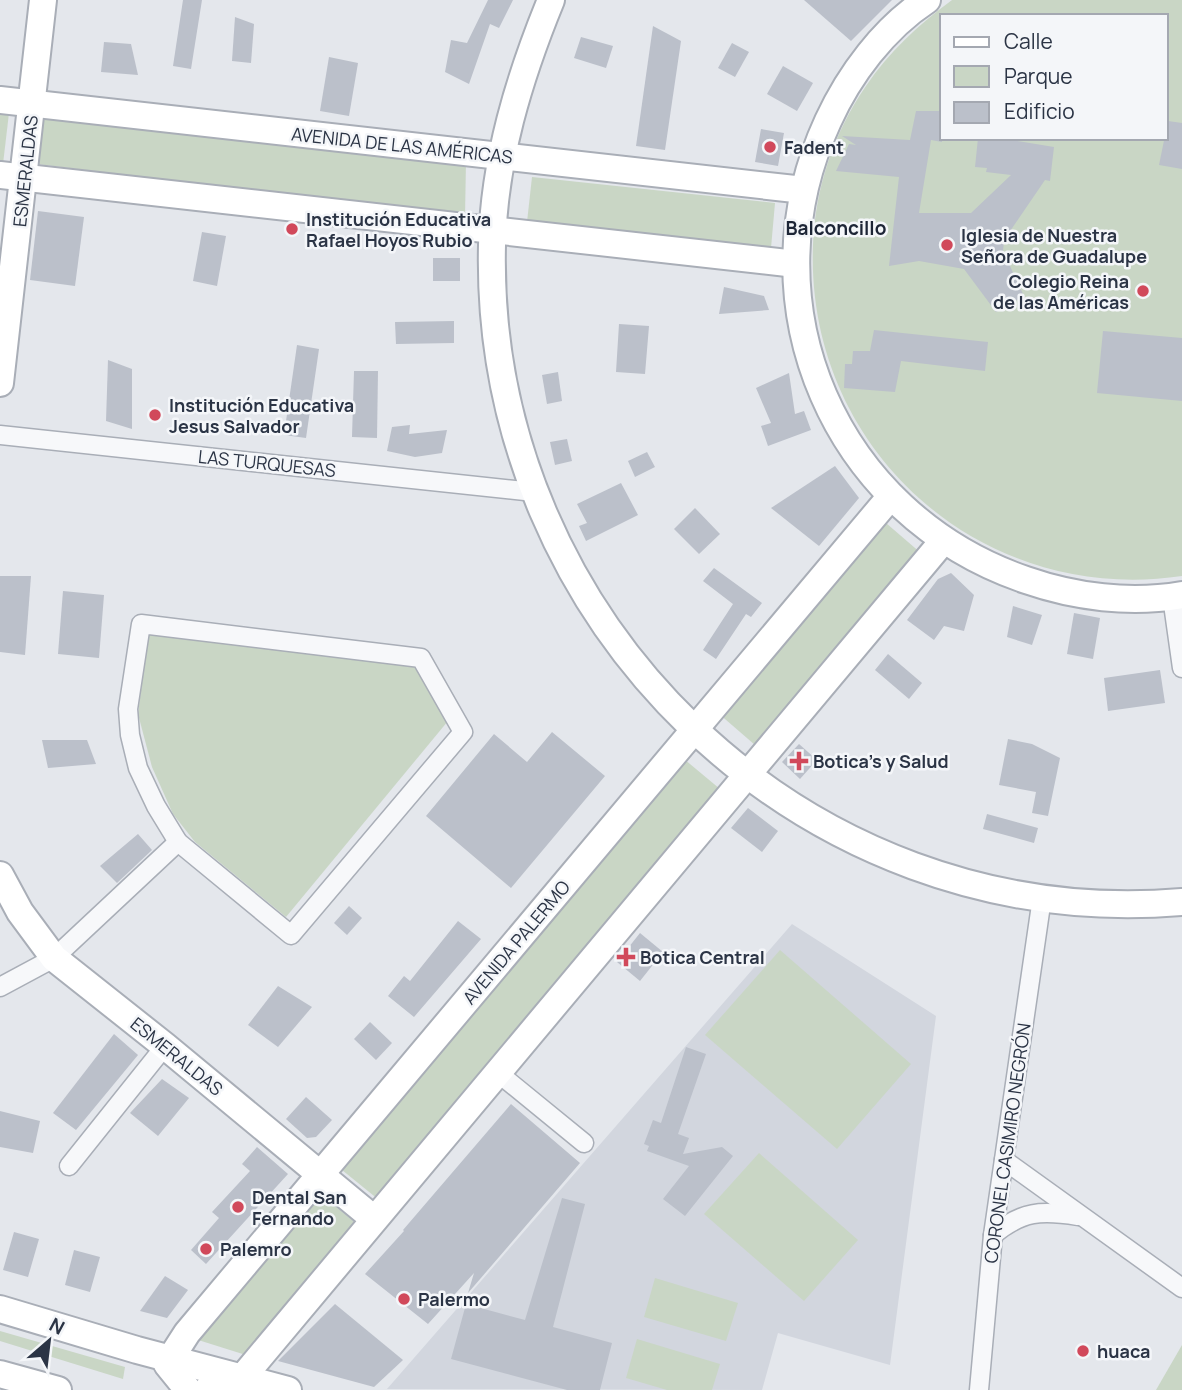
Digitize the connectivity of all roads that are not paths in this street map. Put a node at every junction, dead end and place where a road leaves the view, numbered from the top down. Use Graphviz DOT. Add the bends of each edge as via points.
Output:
graph roads {
  1 [pos="43,0"];
  2 [pos="551,0"];
  3 [pos="927,0"];
  4 [pos="0,100"];
  5 [pos="32,103"];
  6 [pos="501,156"];
  7 [pos="12,177"];
  8 [pos="804,190"];
  9 [pos="493,230"];
  10 [pos="796,264"];
  11 [pos="0,383"];
  12 [pos="0,435"];
  13 [pos="534,492"];
  14 [pos="891,496"];
  15 [pos="943,541"];
  16 [pos="1177,596"];
  17 [pos="1182,668"];
  18 [pos="694,730"];
  19 [pos="747,774"];
  20 [pos="178,842"];
  21 [pos="0,875"];
  22 [pos="1042,898"];
  23 [pos="1182,902"];
  24 [pos="54,958"];
  25 [pos="0,987"];
  26 [pos="165,1046"];
  27 [pos="497,1072"];
  28 [pos="584,1143"];
  29 [pos="1004,1160"];
  30 [pos="69,1166"];
  31 [pos="321,1174"];
  32 [pos="1084,1218"];
  33 [pos="374,1219"];
  34 [pos="993,1235"];
  35 [pos="1182,1288"];
  36 [pos="0,1309"];
  37 [pos="169,1359"];
  38 [pos="0,1374"];
  39 [pos="242,1378"];
  40 [pos="58,1390"];
  41 [pos="188,1390"];
  42 [pos="207,1390"];
  43 [pos="288,1390"];
  44 [pos="979,1390"];
  1 -- 5 [label="street, ESMERALDAS"];
  2 -- 6 [label="street" via="533,42"];
  3 -- 8 [label="street" via="887,34 861,65 836,104"];
  4 -- 5 [label="street, AVENIDA DE LAS AMÉRICAS"];
  5 -- 6 [label="street, AVENIDA DE LAS AMÉRICAS"];
  5 -- 7 [label="street, ESMERALDAS"];
  6 -- 8 [label="street, AVENIDA DE LAS AMÉRICAS"];
  6 -- 9 [label="street"];
  7 -- 9 [label="street"];
  7 -- 11 [label="street, ESMERALDAS"];
  8 -- 10 [label="street"];
  9 -- 10 [label="street"];
  9 -- 13 [label="street" via="493,289 502,376"];
  10 -- 14 [label="street" via="800,315 817,382 853,450"];
  12 -- 13 [label="street, LAS TURQUESAS"];
  13 -- 18 [label="street" via="564,559 606,628"];
  14 -- 15 [label="street"];
  14 -- 18 [label="street, AVENIDA PALERMO"];
  15 -- 16 [label="street" via="996,570 1052,589 1112,598"];
  15 -- 19 [label="street"];
  16 -- 17 [label="street"];
  18 -- 19 [label="street"];
  18 -- 31 [label="street, AVENIDA PALERMO"];
  19 -- 22 [label="street" via="818,821 895,858 943,875"];
  19 -- 27 [label="street"];
  20 -- 20 [label="street" via="138,768 130,735 128,709 141,624 421,658 463,732 291,935"];
  20 -- 24 [label="street"];
  21 -- 24 [label="street, ESMERALDAS"];
  22 -- 23 [label="street" via="1100,904"];
  22 -- 29 [label="street, CORONEL CASIMIRO NEGRÓN"];
  24 -- 25 [label="street"];
  24 -- 26 [label="street, ESMERALDAS"];
  26 -- 30 [label="street"];
  26 -- 31 [label="street, ESMERALDAS"];
  27 -- 28 [label="street"];
  27 -- 33 [label="street"];
  29 -- 32 [label="street"];
  29 -- 34 [label="street, CORONEL CASIMIRO NEGRÓN"];
  31 -- 33 [label="street, ESMERALDAS"];
  31 -- 37 [label="street, AVENIDA PALERMO"];
  32 -- 34 [label="street" via="1036,1213 1019,1217"];
  32 -- 35 [label="street"];
  33 -- 39 [label="street"];
  34 -- 44 [label="street, CORONEL CASIMIRO NEGRÓN"];
  36 -- 37 [label="street"];
  37 -- 39 [label="street"];
  37 -- 41 [label="street" via="170,1370"];
  38 -- 40 [label="street"];
  39 -- 42 [label="street" via="229,1387"];
  39 -- 43 [label="street"];
}
